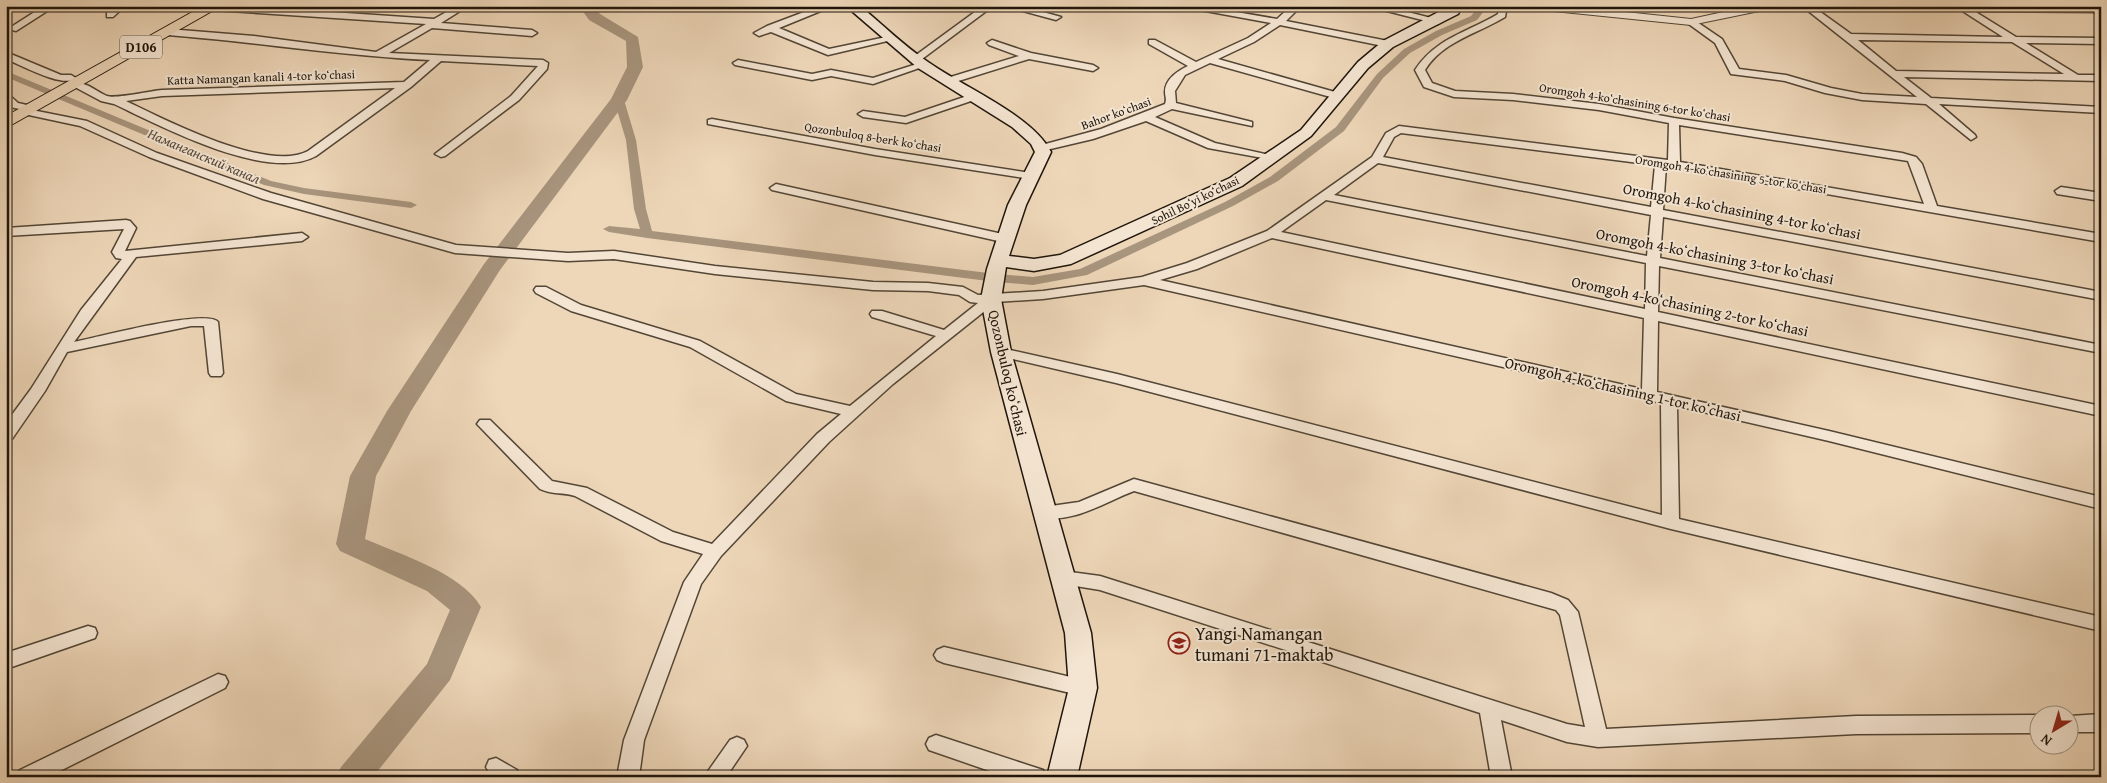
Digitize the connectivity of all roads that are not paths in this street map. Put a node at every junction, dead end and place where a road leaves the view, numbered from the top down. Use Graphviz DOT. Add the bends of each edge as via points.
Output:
graph roads {
  1 [pos="51,6"];
  2 [pos="121,6"];
  3 [pos="200,6"];
  4 [pos="214,6"];
  5 [pos="464,6"];
  6 [pos="829,6"];
  7 [pos="852,6"];
  8 [pos="988,6"];
  9 [pos="1008,6"];
  10 [pos="1182,6"];
  11 [pos="1297,6"];
  12 [pos="1370,6"];
  13 [pos="1456,6"];
  14 [pos="1503,6"];
  15 [pos="1534,6"];
  16 [pos="1770,6"];
  17 [pos="1806,6"];
  18 [pos="1946,6"];
  19 [pos="1548,7"];
  20 [pos="1963,8"];
  21 [pos="2101,9"];
  22 [pos="110,15"];
  23 [pos="1056,17"];
  24 [pos="1438,20"];
  25 [pos="1280,22"];
  26 [pos="1691,22"];
  27 [pos="434,23"];
  28 [pos="770,28"];
  29 [pos="13,29"];
  30 [pos="168,32"];
  31 [pos="532,33"];
  32 [pos="759,33"];
  33 [pos="1849,37"];
  34 [pos="891,39"];
  35 [pos="2014,40"];
  36 [pos="2101,41"];
  37 [pos="1152,42"];
  38 [pos="992,43"];
  39 [pos="1388,44"];
  40 [pos="6,55"];
  41 [pos="377,55"];
  42 [pos="1029,56"];
  43 [pos="438,59"];
  44 [pos="1210,60"];
  45 [pos="738,63"];
  46 [pos="919,63"];
  47 [pos="1194,65"];
  48 [pos="1093,68"];
  49 [pos="1893,74"];
  50 [pos="2080,78"];
  51 [pos="2101,78"];
  52 [pos="948,81"];
  53 [pos="68,84"];
  54 [pos="407,85"];
  55 [pos="2101,89"];
  56 [pos="6,95"];
  57 [pos="1338,96"];
  58 [pos="973,97"];
  59 [pos="1928,100"];
  60 [pos="117,101"];
  61 [pos="1170,105"];
  62 [pos="30,107"];
  63 [pos="2101,110"];
  64 [pos="863,114"];
  65 [pos="6,115"];
  66 [pos="1147,117"];
  67 [pos="1674,121"];
  68 [pos="6,122"];
  69 [pos="712,122"];
  70 [pos="1248,124"];
  71 [pos="1971,137"];
  72 [pos="1042,148"];
  73 [pos="441,154"];
  74 [pos="1270,158"];
  75 [pos="1376,159"];
  76 [pos="1668,163"];
  77 [pos="1031,176"];
  78 [pos="776,188"];
  79 [pos="2061,191"];
  80 [pos="1323,196"];
  81 [pos="2101,197"];
  82 [pos="1932,208"];
  83 [pos="1658,211"];
  84 [pos="6,232"];
  85 [pos="1271,234"];
  86 [pos="302,237"];
  87 [pos="2101,238"];
  88 [pos="1007,239"];
  89 [pos="132,254"];
  90 [pos="1653,260"];
  91 [pos="1180,270"];
  92 [pos="994,280"];
  93 [pos="1144,281"];
  94 [pos="541,290"];
  95 [pos="1186,290"];
  96 [pos="2101,296"];
  97 [pos="877,314"];
  98 [pos="1651,314"];
  99 [pos="947,335"];
  100 [pos="62,349"];
  101 [pos="2101,349"];
  102 [pos="1001,352"];
  103 [pos="216,373"];
  104 [pos="1649,395"];
  105 [pos="1669,400"];
  106 [pos="2101,411"];
  107 [pos="854,412"];
  108 [pos="485,424"];
  109 [pos="6,435"];
  110 [pos="2101,503"];
  111 [pos="1043,512"];
  112 [pos="1671,523"];
  113 [pos="716,551"];
  114 [pos="1063,578"];
  115 [pos="2101,624"];
  116 [pos="88,632"];
  117 [pos="944,655"];
  118 [pos="6,661"];
  119 [pos="218,682"];
  120 [pos="1083,688"];
  121 [pos="1489,709"];
  122 [pos="2101,723"];
  123 [pos="2030,724"];
  124 [pos="2080,724"];
  125 [pos="1598,738"];
  126 [pos="936,744"];
  127 [pos="737,746"];
  128 [pos="27,777"];
  129 [pos="628,777"];
  130 [pos="714,777"];
  131 [pos="1036,777"];
  132 [pos="1062,777"];
  133 [pos="1502,777"];
  1 -- 29 [label="street"];
  2 -- 22 [label="street"];
  3 -- 53 [label="main road, D106"];
  4 -- 27 [label="street"];
  4 -- 30 [label="main road, D106"];
  5 -- 27 [label="street"];
  6 -- 28 [label="street"];
  7 -- 34 [label="main road"];
  8 -- 46 [label="street"];
  9 -- 23 [label="street"];
  10 -- 25 [label="street"];
  11 -- 25 [label="street, Bahor koʻchasi"];
  12 -- 24 [label="street"];
  13 -- 24 [label="main road, Sohil Boʻyi koʻchasi" via="1454,12"];
  14 -- 67 [label="street, Oromgoh 4-koʻchasining 6-tor koʻchasi" via="1502,15 1487,25 1429,54 1420,70 1428,85 1454,94 1557,101"];
  15 -- 19 [label="street"];
  16 -- 26 [label="street"];
  17 -- 33 [label="street"];
  18 -- 20 [label="street"];
  19 -- 26 [label="street"];
  20 -- 21 [label="street"];
  20 -- 35 [label="street"];
  24 -- 39 [label="main road, Sohil Boʻyi koʻchasi"];
  25 -- 39 [label="street"];
  25 -- 44 [label="street, Bahor koʻchasi"];
  26 -- 59 [label="street" via="1718,41 1735,72 1786,78 1862,97"];
  27 -- 31 [label="street"];
  27 -- 41 [label="street"];
  28 -- 32 [label="street"];
  28 -- 34 [label="street" via="828,52"];
  30 -- 41 [label="street"];
  30 -- 53 [label="main road, D106"];
  33 -- 35 [label="street"];
  33 -- 49 [label="street"];
  34 -- 46 [label="main road"];
  35 -- 36 [label="street"];
  35 -- 50 [label="street"];
  37 -- 47 [label="street"];
  38 -- 42 [label="street"];
  39 -- 57 [label="main road, Sohil Boʻyi koʻchasi" via="1364,65"];
  40 -- 53 [label="street"];
  41 -- 43 [label="street"];
  42 -- 48 [label="street"];
  42 -- 52 [label="street"];
  43 -- 54 [label="street"];
  43 -- 73 [label="street" via="538,62 544,65 515,98"];
  44 -- 47 [label="street, Bahor koʻchasi"];
  44 -- 57 [label="street"];
  45 -- 46 [label="street" via="812,78 832,73 873,81"];
  46 -- 52 [label="main road"];
  47 -- 61 [label="street, Bahor koʻchasi" via="1173,83"];
  49 -- 50 [label="street"];
  49 -- 59 [label="street"];
  50 -- 51 [label="street"];
  50 -- 55 [label="street"];
  52 -- 58 [label="main road"];
  53 -- 60 [label="street"];
  53 -- 62 [label="main road, D106"];
  54 -- 60 [label="street, Katta Namangan kanali 4-tor koʻchasi" via="162,93"];
  54 -- 60 [label="street" via="313,152 294,160 246,155"];
  56 -- 62 [label="street" via="14,105"];
  57 -- 74 [label="main road, Sohil Boʻyi koʻchasi" via="1306,133"];
  58 -- 64 [label="street" via="906,120"];
  58 -- 72 [label="main road" via="1021,127"];
  59 -- 63 [label="street"];
  59 -- 71 [label="street"];
  61 -- 66 [label="street, Bahor koʻchasi"];
  61 -- 70 [label="street"];
  62 -- 65 [label="main road, D106"];
  62 -- 68 [label="main road, D106"];
  62 -- 92 [label="street" via="83,123 153,155 267,196 455,249 568,257 614,255 715,270 873,286 963,291 975,299"];
  66 -- 72 [label="street, Bahor koʻchasi" via="1076,141"];
  66 -- 74 [label="street" via="1212,146"];
  67 -- 76 [label="street"];
  67 -- 82 [label="street, Oromgoh 4-koʻchasining 6-tor koʻchasi" via="1885,153 1912,160"];
  69 -- 77 [label="street, Qozonbuloq 8-berk koʻchasi"];
  72 -- 77 [label="main road" via="1043,155"];
  74 -- 92 [label="main road, Sohil Boʻyi koʻchasi" via="1227,186 1075,256"];
  75 -- 76 [label="street, Oromgoh 4-koʻchasining 5-tor koʻchasi" via="1390,135 1399,129"];
  75 -- 80 [label="street"];
  75 -- 83 [label="street, Oromgoh 4-koʻchasining 4-tor koʻchasi"];
  76 -- 82 [label="street, Oromgoh 4-koʻchasining 5-tor koʻchasi"];
  76 -- 83 [label="street"];
  77 -- 88 [label="main road" via="1017,205"];
  78 -- 88 [label="street"];
  79 -- 81 [label="street"];
  80 -- 85 [label="street"];
  80 -- 90 [label="street, Oromgoh 4-koʻchasining 3-tor koʻchasi"];
  82 -- 87 [label="street, Oromgoh 4-koʻchasining 5-tor koʻchasi"];
  83 -- 90 [label="street"];
  83 -- 96 [label="street, Oromgoh 4-koʻchasining 4-tor koʻchasi"];
  84 -- 89 [label="street" via="126,224 130,228 118,254"];
  85 -- 91 [label="street"];
  85 -- 98 [label="street, Oromgoh 4-koʻchasining 2-tor koʻchasi"];
  86 -- 89 [label="street"];
  88 -- 92 [label="main road"];
  89 -- 100 [label="street"];
  90 -- 98 [label="street"];
  90 -- 101 [label="street, Oromgoh 4-koʻchasining 3-tor koʻchasi"];
  91 -- 93 [label="street"];
  91 -- 95 [label="street"];
  92 -- 93 [label="street" via="1044,295"];
  92 -- 99 [label="street"];
  92 -- 102 [label="main road, Qozonbuloq koʻchasi"];
  93 -- 95 [label="street, Oromgoh 4-koʻchasining 1-tor koʻchasi"];
  94 -- 107 [label="street" via="576,308 694,344 791,398"];
  95 -- 104 [label="street, Oromgoh 4-koʻchasining 1-tor koʻchasi"];
  97 -- 99 [label="street"];
  98 -- 104 [label="street"];
  98 -- 106 [label="street, Oromgoh 4-koʻchasining 2-tor koʻchasi"];
  99 -- 107 [label="street"];
  100 -- 103 [label="street" via="191,322 212,322"];
  100 -- 109 [label="street" via="38,391"];
  102 -- 111 [label="main road, Qozonbuloq koʻchasi"];
  102 -- 112 [label="street" via="1117,379"];
  104 -- 105 [label="street, Oromgoh 4-koʻchasining 1-tor koʻchasi"];
  105 -- 110 [label="street, Oromgoh 4-koʻchasining 1-tor koʻchasi"];
  105 -- 112 [label="street"];
  107 -- 113 [label="street" via="823,438"];
  108 -- 113 [label="street" via="546,485 554,489 567,488 598,499 667,537"];
  111 -- 114 [label="main road, Qozonbuloq koʻchasi"];
  111 -- 125 [label="street" via="1087,506 1134,485 1551,600 1569,612"];
  112 -- 115 [label="street"];
  113 -- 129 [label="street" via="693,582 634,740"];
  114 -- 120 [label="main road, Qozonbuloq koʻchasi" via="1078,633"];
  114 -- 121 [label="street" via="1100,583"];
  116 -- 118 [label="street"];
  117 -- 120 [label="street"];
  119 -- 128 [label="street"];
  120 -- 132 [label="main road, Qozonbuloq koʻchasi"];
  121 -- 125 [label="street" via="1567,733"];
  121 -- 133 [label="street"];
  122 -- 124 [label="street"];
  123 -- 125 [label="street" via="1856,725"];
  126 -- 131 [label="street"];
  127 -- 130 [label="street"];
}
